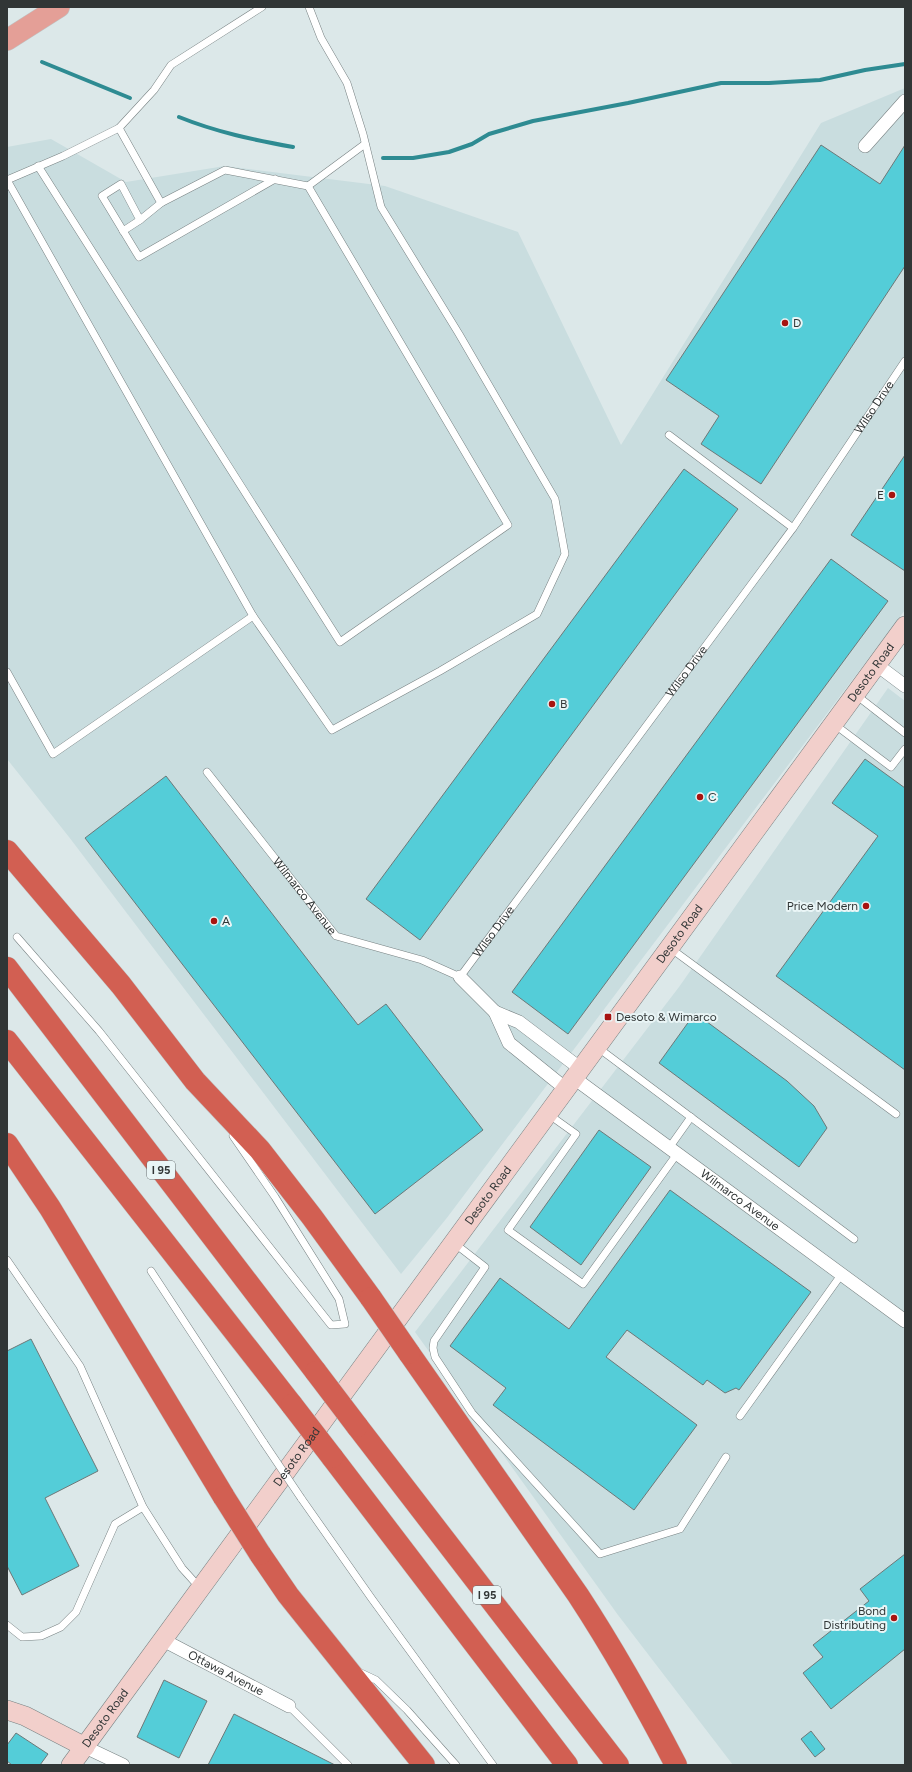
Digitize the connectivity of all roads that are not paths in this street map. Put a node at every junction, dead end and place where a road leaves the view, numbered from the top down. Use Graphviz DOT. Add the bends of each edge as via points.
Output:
graph roads {
  1 [pos="59,7"];
  2 [pos="262,7"];
  3 [pos="309,7"];
  4 [pos="7,40"];
  5 [pos="905,101"];
  6 [pos="120,128"];
  7 [pos="365,144"];
  8 [pos="865,146"];
  9 [pos="38,166"];
  10 [pos="275,179"];
  11 [pos="308,186"];
  12 [pos="161,203"];
  13 [pos="140,220"];
  14 [pos="123,231"];
  15 [pos="905,361"];
  16 [pos="669,435"];
  17 [pos="793,528"];
  18 [pos="253,616"];
  19 [pos="905,626"];
  20 [pos="877,665"];
  21 [pos="7,672"];
  22 [pos="905,686"];
  23 [pos="855,695"];
  24 [pos="834,724"];
  25 [pos="905,733"];
  26 [pos="905,749"];
  27 [pos="208,772"];
  28 [pos="7,851"];
  29 [pos="17,937"];
  30 [pos="670,948"];
  31 [pos="7,968"];
  32 [pos="460,977"];
  33 [pos="495,1012"];
  34 [pos="7,1041"];
  35 [pos="597,1047"];
  36 [pos="574,1079"];
  37 [pos="195,1081"];
  38 [pos="548,1114"];
  39 [pos="896,1114"];
  40 [pos="691,1117"];
  41 [pos="226,1126"];
  42 [pos="231,1133"];
  43 [pos="7,1144"];
  44 [pos="673,1151"];
  45 [pos="854,1239"];
  46 [pos="454,1243"];
  47 [pos="7,1260"];
  48 [pos="151,1271"];
  49 [pos="841,1275"];
  50 [pos="905,1321"];
  51 [pos="740,1416"];
  52 [pos="726,1457"];
  53 [pos="143,1507"];
  54 [pos="201,1588"];
  55 [pos="7,1625"];
  56 [pos="163,1640"];
  57 [pos="340,1662"];
  58 [pos="289,1706"];
  59 [pos="7,1710"];
  60 [pos="85,1747"];
  61 [pos="71,1765"];
  62 [pos="123,1765"];
  63 [pos="348,1765"];
  64 [pos="424,1765"];
  65 [pos="456,1765"];
  66 [pos="493,1765"];
  67 [pos="567,1765"];
  68 [pos="618,1765"];
  69 [pos="676,1765"];
  1 -- 4 [label="main road"];
  2 -- 6 [label="lane" via="171,65 154,90"];
  3 -- 7 [label="lane" via="321,38 347,83"];
  5 -- 8 [label="street"];
  6 -- 9 [label="lane"];
  6 -- 12 [label="lane"];
  7 -- 11 [label="lane"];
  7 -- 18 [label="lane" via="381,207 555,499 565,554 537,614 332,730"];
  9 -- 11 [label="lane" via="340,642 508,526"];
  9 -- 18 [label="lane" via="7,180"];
  10 -- 11 [label="lane"];
  10 -- 12 [label="lane" via="225,170"];
  10 -- 14 [label="lane" via="139,258"];
  12 -- 13 [label="lane"];
  13 -- 14 [label="lane"];
  13 -- 14 [label="lane" via="121,184 102,196"];
  15 -- 17 [label="lane, Wilso Drive"];
  16 -- 17 [label="lane"];
  17 -- 32 [label="lane, Wilso Drive"];
  18 -- 21 [label="lane" via="53,754"];
  19 -- 20 [label="street, Desoto Road"];
  20 -- 22 [label="street"];
  20 -- 23 [label="street, Desoto Road"];
  23 -- 24 [label="street, Desoto Road"];
  23 -- 25 [label="lane"];
  24 -- 26 [label="lane" via="891,767"];
  24 -- 30 [label="street, Desoto Road"];
  27 -- 32 [label="lane, Wilmarco Avenue" via="336,936 422,960"];
  28 -- 37 [label="highway" via="121,985"];
  29 -- 42 [label="lane" via="99,1032 331,1325 345,1324 340,1299"];
  30 -- 35 [label="street, Desoto Road"];
  30 -- 39 [label="lane"];
  31 -- 68 [label="highway, I 95, bridge"];
  32 -- 33 [label="street, Wilmarco Avenue"];
  33 -- 36 [label="street, Wilmarco Avenue" via="519,1022"];
  33 -- 36 [label="street, Wilmarco Avenue" via="509,1042"];
  34 -- 67 [label="highway, bridge" via="292,1405"];
  35 -- 36 [label="street, Desoto Road"];
  35 -- 40 [label="lane"];
  36 -- 38 [label="street, Desoto Road"];
  36 -- 44 [label="street, Wilmarco Avenue"];
  37 -- 41 [label="lane"];
  37 -- 69 [label="highway, bridge" via="260,1150 371,1298 596,1622 632,1682"];
  38 -- 44 [label="lane" via="576,1134 508,1230 583,1284"];
  38 -- 46 [label="street, Desoto Road"];
  40 -- 44 [label="lane"];
  40 -- 45 [label="lane"];
  43 -- 57 [label="highway, bridge" via="50,1208 260,1554"];
  44 -- 49 [label="street, Wilmarco Avenue"];
  46 -- 52 [label="lane" via="485,1267 434,1341 435,1357 472,1413 600,1554 680,1529"];
  46 -- 54 [label="street, Desoto Road"];
  47 -- 53 [label="lane" via="80,1366"];
  48 -- 66 [label="lane, bridge" via="301,1498"];
  49 -- 50 [label="street, Wilmarco Avenue"];
  49 -- 51 [label="lane"];
  53 -- 54 [label="lane" via="182,1568"];
  53 -- 55 [label="lane" via="116,1524 76,1612 61,1627 42,1636 22,1637"];
  54 -- 56 [label="street, Desoto Road"];
  56 -- 58 [label="street, Ottawa Avenue"];
  56 -- 60 [label="street, Desoto Road"];
  57 -- 64 [label="highway"];
  57 -- 65 [label="lane" via="376,1680 407,1710"];
  58 -- 63 [label="lane"];
  59 -- 60 [label="street" via="25,1716"];
  60 -- 61 [label="street, Desoto Road"];
  60 -- 62 [label="street"];
}
